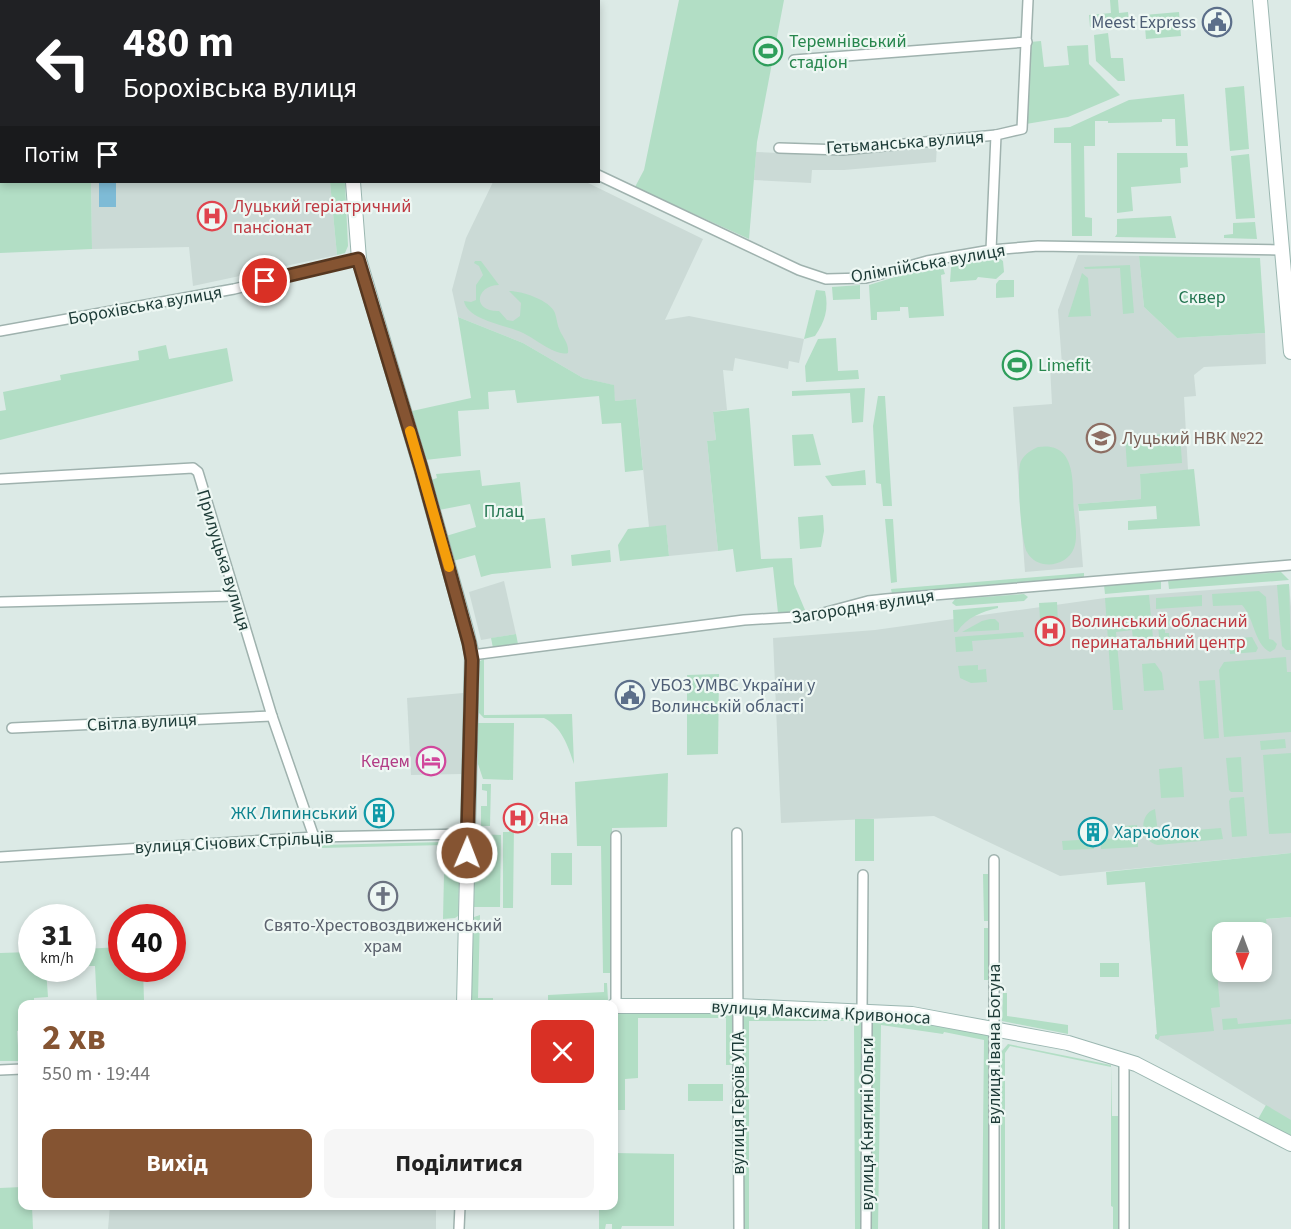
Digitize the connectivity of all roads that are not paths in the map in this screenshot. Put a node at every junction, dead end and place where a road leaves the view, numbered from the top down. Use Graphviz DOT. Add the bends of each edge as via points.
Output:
graph roads {
  1 [pos="1028,0"];
  2 [pos="1260,0"];
  3 [pos="1027,42"];
  4 [pos="794,60"];
  5 [pos="996,135"];
  6 [pos="779,147"];
  7 [pos="600,177"];
  8 [pos="353,183"];
  9 [pos="991,250"];
  10 [pos="1281,250"];
  11 [pos="358,259"];
  12 [pos="1288,282"];
  13 [pos="0,331"];
  14 [pos="1291,352"];
  15 [pos="0,479"];
  16 [pos="1291,565"];
  17 [pos="235,596"];
  18 [pos="0,602"];
  19 [pos="471,655"];
  20 [pos="272,716"];
  21 [pos="12,729"];
  22 [pos="737,833"];
  23 [pos="467,834"];
  24 [pos="616,836"];
  25 [pos="314,837"];
  26 [pos="0,857"];
  27 [pos="994,860"];
  28 [pos="863,875"];
  29 [pos="464,1000"];
  30 [pos="615,1000"];
  31 [pos="618,1006"];
  32 [pos="738,1006"];
  33 [pos="862,1011"];
  34 [pos="994,1028"];
  35 [pos="1130,1062"];
  36 [pos="0,1070"];
  37 [pos="18,1070"];
  38 [pos="1291,1144"];
  39 [pos="460,1210"];
  40 [pos="459,1229"];
  41 [pos="739,1229"];
  42 [pos="866,1229"];
  43 [pos="994,1229"];
  44 [pos="1124,1229"];
  1 -- 3 [label="street"];
  2 -- 10 [label="street"];
  3 -- 4 [label="street"];
  3 -- 5 [label="street, Гетьманська вулиця" via="1023,129"];
  5 -- 6 [label="street, Гетьманська вулиця" via="843,150"];
  5 -- 9 [label="street"];
  7 -- 9 [label="street, Олімпійська вулиця" via="826,279 866,278 927,261"];
  8 -- 11 [label="street"];
  9 -- 10 [label="street, Олімпійська вулиця" via="1038,246"];
  10 -- 12 [label="street"];
  11 -- 13 [label="street, Борохівська вулиця" via="234,289"];
  11 -- 19 [label="street" via="421,468"];
  12 -- 14 [label="street"];
  15 -- 17 [label="street, Прилуцька вулиця" via="192,468 198,472"];
  16 -- 19 [label="street, Загородня вулиця" via="886,598 812,616 734,621"];
  17 -- 18 [label="street"];
  17 -- 20 [label="street, Прилуцька вулиця"];
  19 -- 23 [label="street"];
  20 -- 21 [label="street, Світла вулиця"];
  20 -- 25 [label="street, Прилуцька вулиця"];
  22 -- 32 [label="street, вулиця Героїв УПА"];
  23 -- 25 [label="street, вулиця Січових Стрільців"];
  23 -- 29 [label="street"];
  24 -- 30 [label="street"];
  25 -- 26 [label="street, вулиця Січових Стрільців"];
  27 -- 34 [label="street, вулиця Івана Богуна"];
  28 -- 33 [label="street, вулиця Княгині Ольги"];
  31 -- 32 [label="street, вулиця Максима Кривоноса"];
  32 -- 33 [label="street, вулиця Максима Кривоноса"];
  32 -- 41 [label="street, вулиця Героїв УПА"];
  33 -- 34 [label="street, вулиця Максима Кривоноса" via="912,1014"];
  33 -- 42 [label="street, вулиця Княгині Ольги" via="867,1019"];
  34 -- 35 [label="street, вулиця Максима Кривоноса" via="1068,1043"];
  34 -- 43 [label="street, вулиця Івана Богуна"];
  35 -- 38 [label="street, вулиця Максима Кривоноса"];
  35 -- 44 [label="street" via="1125,1076"];
  36 -- 37 [label="street"];
  39 -- 40 [label="street"];
}
